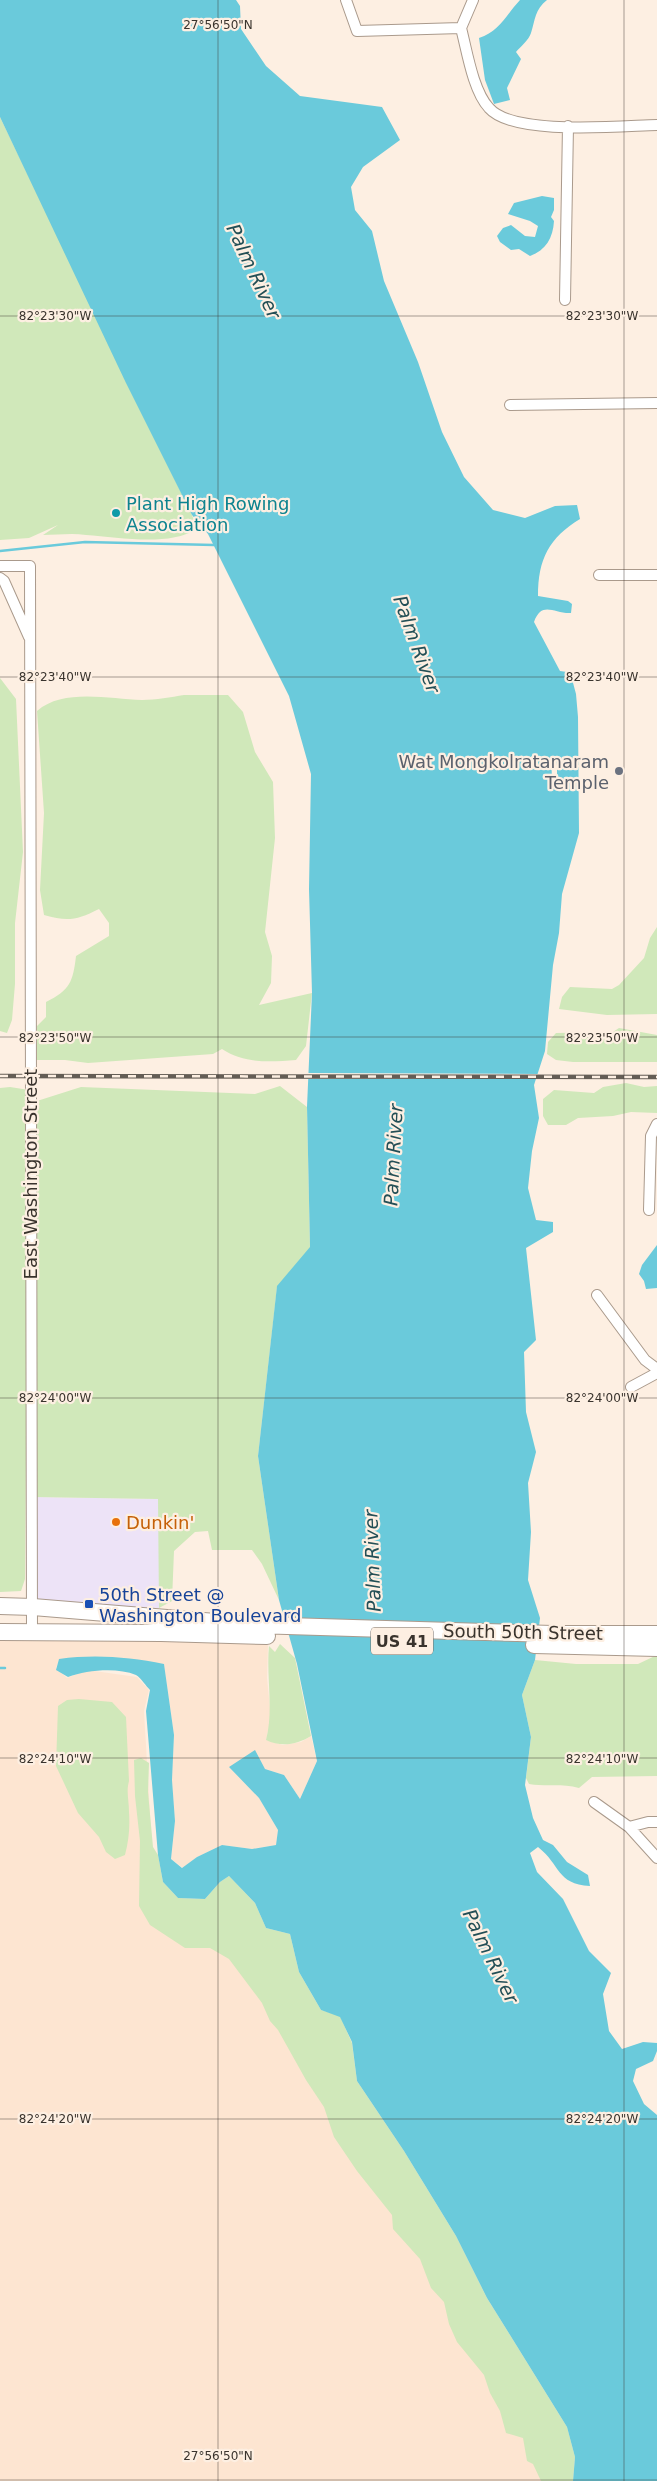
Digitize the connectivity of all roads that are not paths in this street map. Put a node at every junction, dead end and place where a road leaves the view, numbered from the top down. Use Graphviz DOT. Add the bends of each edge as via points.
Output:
graph roads {
  1 [pos="346,0"];
  2 [pos="472,0"];
  3 [pos="461,28"];
  4 [pos="657,125"];
  5 [pos="568,126"];
  6 [pos="565,300"];
  7 [pos="657,403"];
  8 [pos="510,404"];
  9 [pos="0,566"];
  10 [pos="599,576"];
  11 [pos="657,576"];
  12 [pos="0,578"];
  13 [pos="31,643"];
  14 [pos="657,1124"];
  15 [pos="649,1210"];
  16 [pos="597,1295"];
  17 [pos="657,1368"];
  18 [pos="657,1373"];
  19 [pos="631,1387"];
  20 [pos="0,1606"];
  21 [pos="33,1607"];
  22 [pos="252,1630"];
  23 [pos="0,1632"];
  24 [pos="32,1632"];
  25 [pos="657,1634"];
  26 [pos="553,1640"];
  27 [pos="657,1648"];
  28 [pos="594,1802"];
  29 [pos="657,1822"];
  30 [pos="628,1828"];
  31 [pos="657,1858"];
  1 -- 3 [label="street" via="356,31"];
  2 -- 3 [label="street"];
  3 -- 5 [label="street" via="475,80 487,107 498,116 521,124"];
  4 -- 5 [label="street"];
  5 -- 6 [label="street"];
  7 -- 8 [label="street"];
  9 -- 13 [label="street, East Washington Street" via="30,566"];
  10 -- 11 [label="street"];
  12 -- 13 [label="street" via="4,580"];
  13 -- 21 [label="street, East Washington Street"];
  14 -- 15 [label="street" via="651,1136"];
  16 -- 17 [label="street" via="645,1360"];
  18 -- 19 [label="street"];
  20 -- 21 [label="main road, South 50th Street / US 41"];
  21 -- 22 [label="main road, South 50th Street / US 41"];
  21 -- 24 [label="street, East Washington Street"];
  22 -- 24 [label="main road, South 50th Street / US 41"];
  22 -- 26 [label="main road, South 50th Street / US 41"];
  23 -- 24 [label="main road, South 50th Street / US 41"];
  25 -- 26 [label="main road, South 50th Street / US 41"];
  26 -- 27 [label="main road, South 50th Street / US 41"];
  28 -- 30 [label="street"];
  29 -- 30 [label="street"];
  30 -- 31 [label="street"];
}
